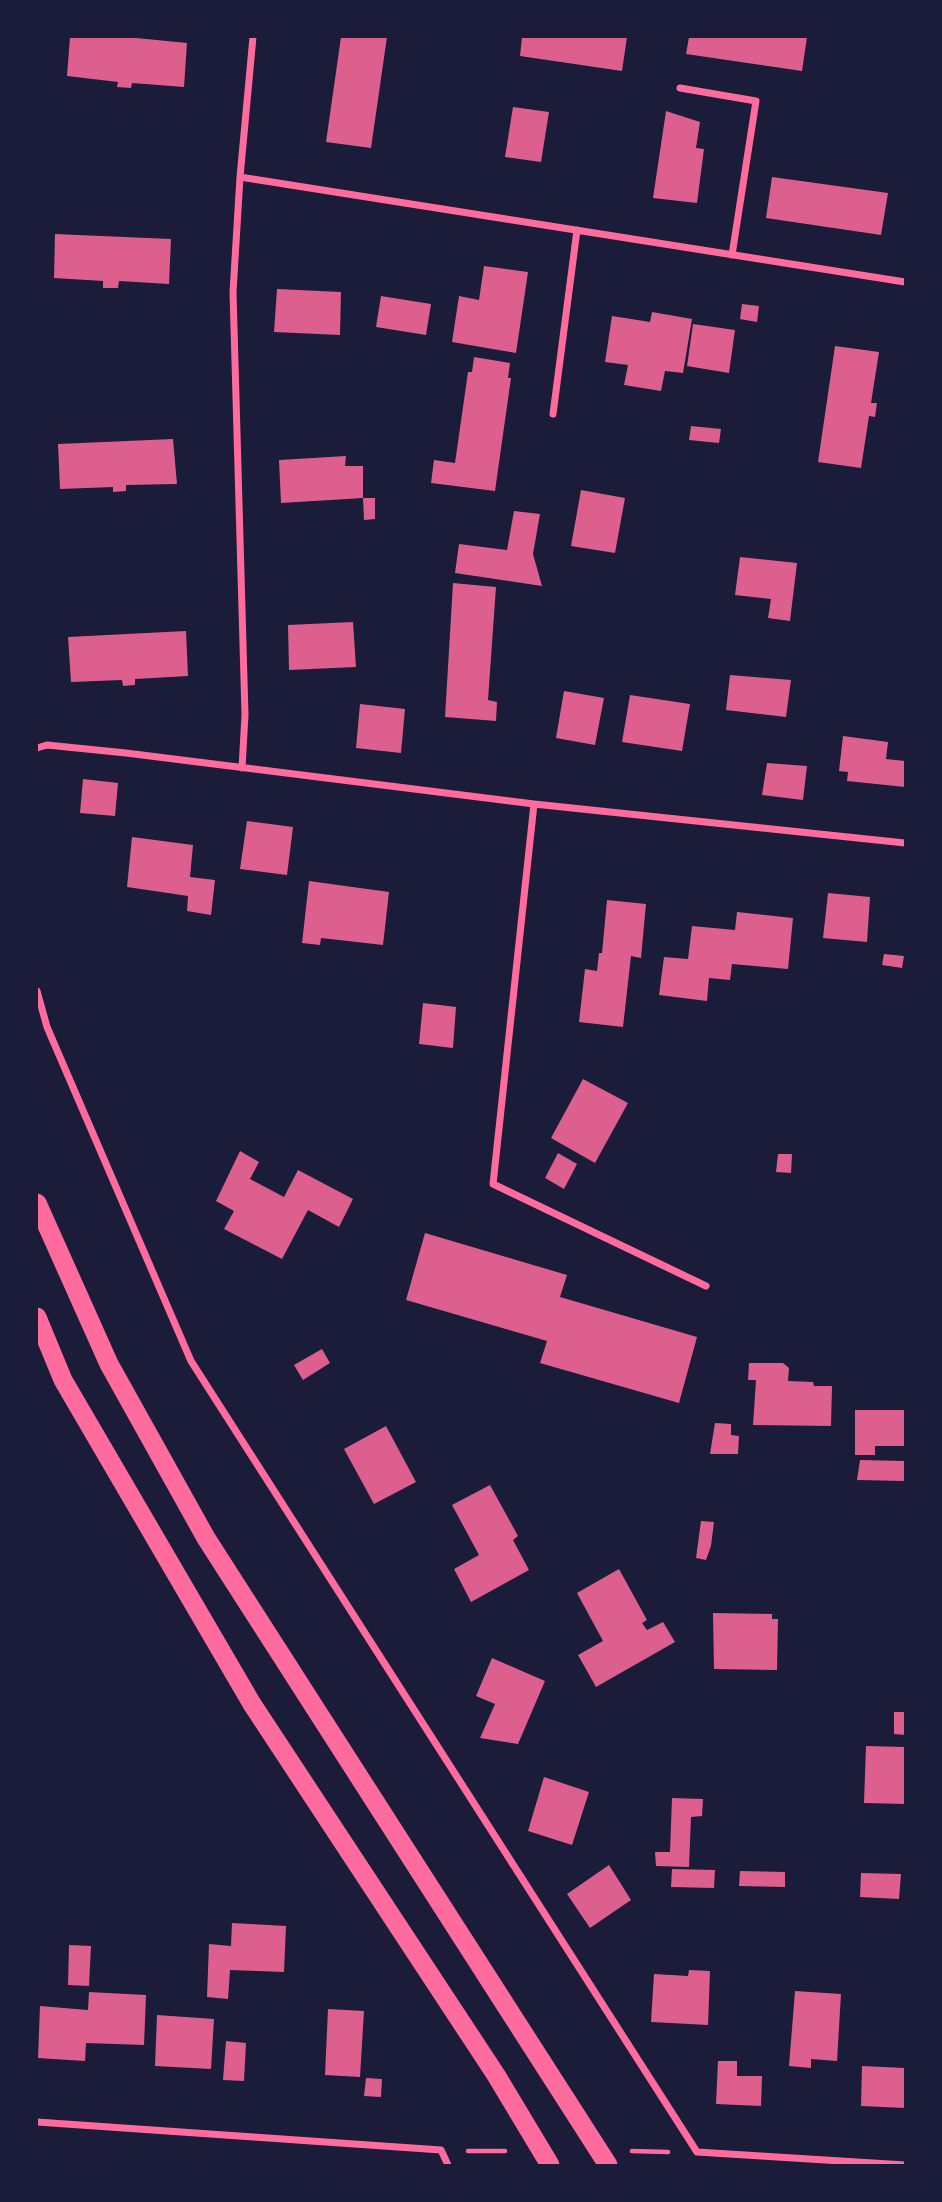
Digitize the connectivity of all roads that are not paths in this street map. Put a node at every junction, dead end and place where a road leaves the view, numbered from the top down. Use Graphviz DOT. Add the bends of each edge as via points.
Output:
graph roads {
  1 [pos="253,37"];
  2 [pos="680,88"];
  3 [pos="240,177"];
  4 [pos="577,230"];
  5 [pos="732,255"];
  6 [pos="905,282"];
  7 [pos="553,414"];
  8 [pos="37,748"];
  9 [pos="242,768"];
  10 [pos="534,804"];
  11 [pos="905,844"];
  12 [pos="37,991"];
  13 [pos="37,1203"];
  14 [pos="706,1286"];
  15 [pos="37,1317"];
  16 [pos="37,2122"];
  17 [pos="448,2165"];
  18 [pos="550,2165"];
  19 [pos="608,2165"];
  20 [pos="905,2165"];
  1 -- 3 [label="street"];
  2 -- 5 [label="street" via="757,101"];
  3 -- 4 [label="street"];
  3 -- 9 [label="street" via="233,292 245,715"];
  4 -- 5 [label="street"];
  4 -- 7 [label="street"];
  5 -- 6 [label="street"];
  8 -- 9 [label="street" via="47,745"];
  9 -- 10 [label="street"];
  10 -- 11 [label="street"];
  10 -- 14 [label="street" via="493,1184"];
  12 -- 20 [label="street" via="47,1027 191,1362 697,2152"];
  13 -- 19 [label="highway" via="109,1364 206,1538"];
  15 -- 18 [label="highway" via="63,1380 252,1704 496,2075"];
  16 -- 17 [label="street" via="442,2150"];
}
